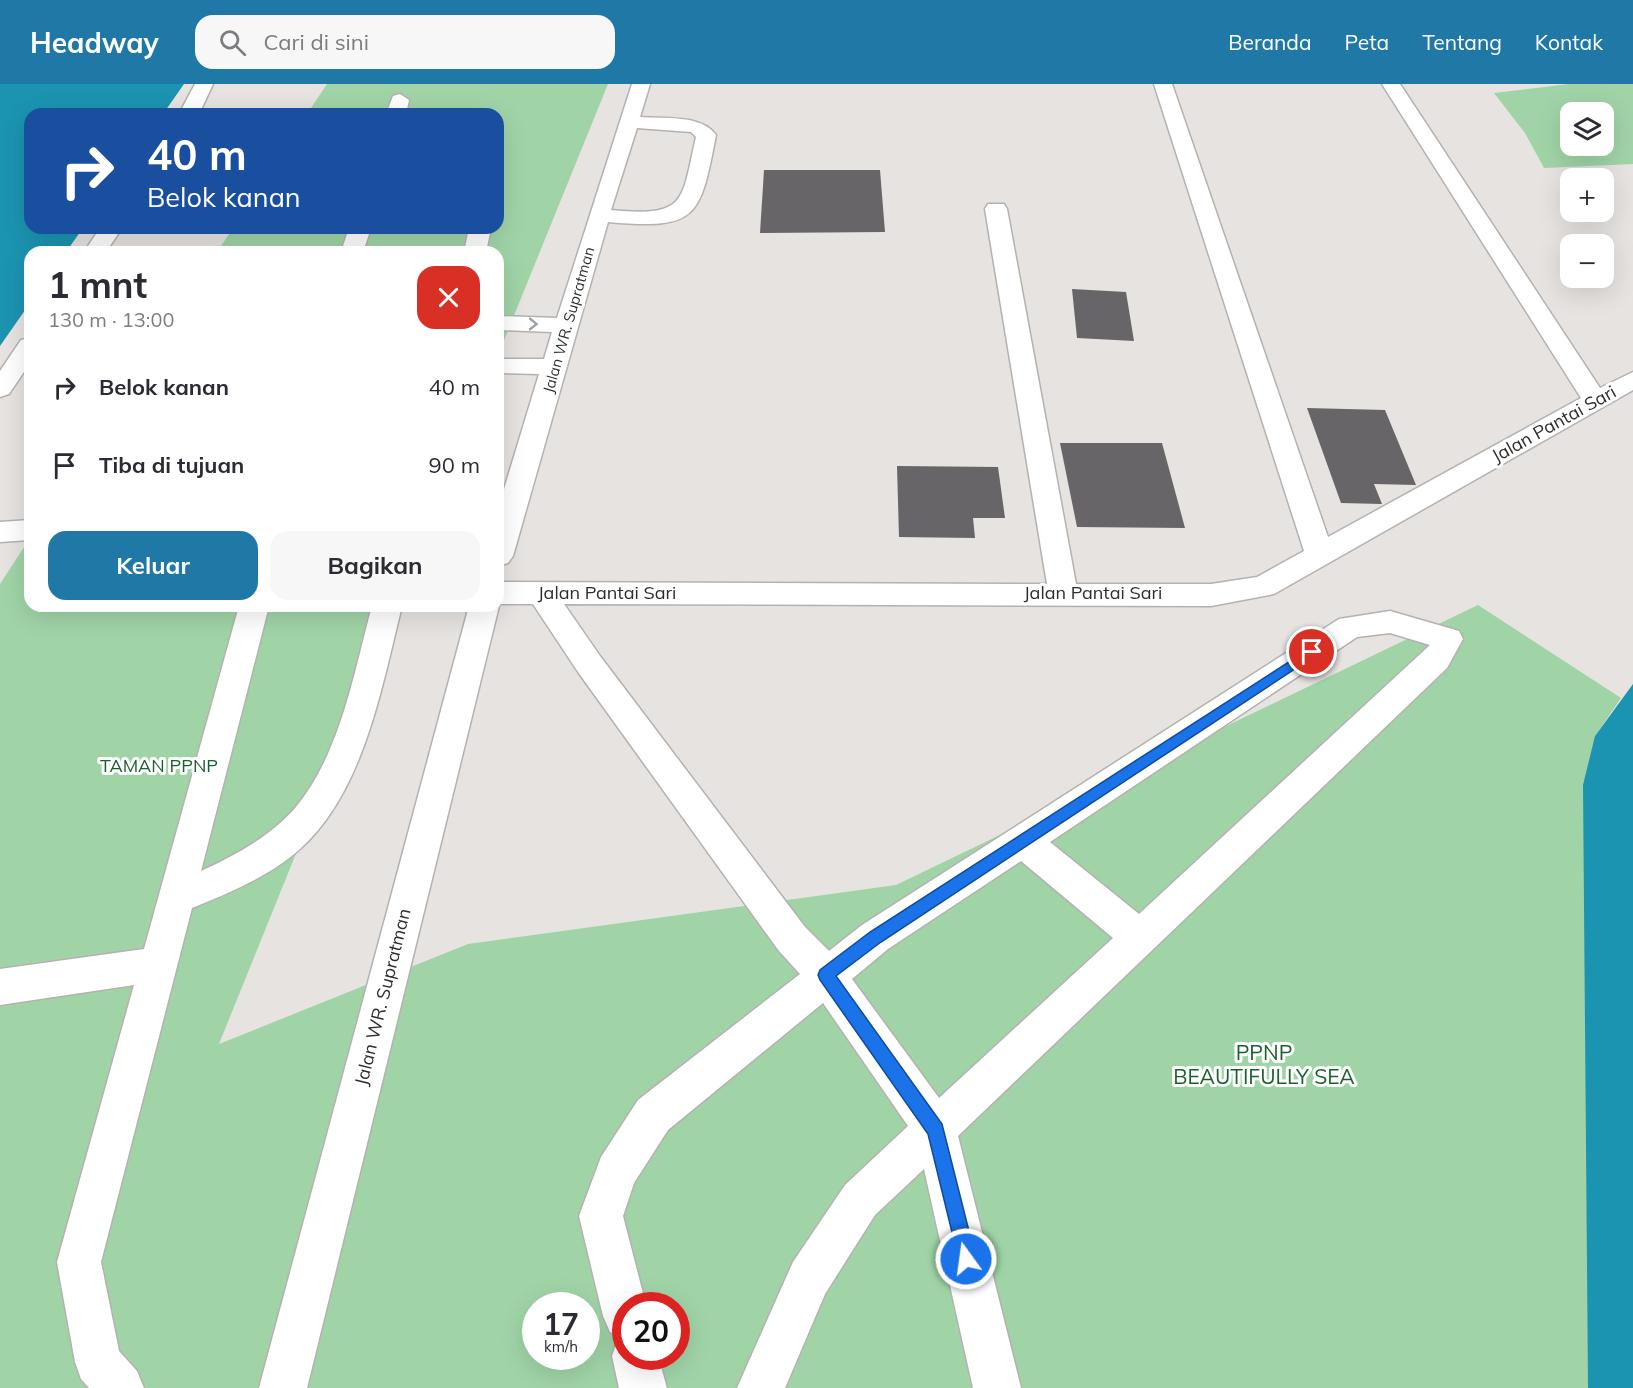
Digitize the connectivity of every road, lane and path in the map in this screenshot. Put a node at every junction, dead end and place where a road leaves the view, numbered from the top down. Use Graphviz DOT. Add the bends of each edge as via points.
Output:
graph roads {
  1 [pos="204,84"];
  2 [pos="641,84"];
  3 [pos="1162,84"];
  4 [pos="1391,84"];
  5 [pos="192,108"];
  6 [pos="629,122"];
  7 [pos="996,209"];
  8 [pos="599,215"];
  9 [pos="504,324"];
  10 [pos="568,325"];
  11 [pos="24,354"];
  12 [pos="504,366"];
  13 [pos="555,367"];
  14 [pos="1633,380"];
  15 [pos="0,388"];
  16 [pos="1596,401"];
  17 [pos="24,530"];
  18 [pos="0,532"];
  19 [pos="504,536"];
  20 [pos="1320,555"];
  21 [pos="504,593"];
  22 [pos="541,593"];
  23 [pos="1063,593"];
  24 [pos="252,612"];
  25 [pos="385,612"];
  26 [pos="481,612"];
  27 [pos="1023,841"];
  28 [pos="176,898"];
  29 [pos="1140,937"];
  30 [pos="159,964"];
  31 [pos="826,975"];
  32 [pos="0,987"];
  33 [pos="936,1130"];
  34 [pos="620,1292"];
  35 [pos="638,1370"];
  36 [pos="120,1388"];
  37 [pos="283,1388"];
  38 [pos="643,1388"];
  39 [pos="761,1388"];
  40 [pos="997,1388"];
  1 -- 5 [label="street"];
  2 -- 6 [label="street, Jalan WR. Supratman"];
  3 -- 20 [label="street"];
  4 -- 16 [label="street"];
  6 -- 8 [label="street, Jalan WR. Supratman"];
  6 -- 8 [label="street" via="696,127 706,135 690,202 681,211 658,218"];
  7 -- 23 [label="street"];
  8 -- 10 [label="street, Jalan WR. Supratman"];
  9 -- 10 [label="street, one-way"];
  10 -- 13 [label="street, Jalan WR. Supratman"];
  11 -- 15 [label="street"];
  12 -- 13 [label="street"];
  13 -- 19 [label="street, Jalan WR. Supratman"];
  14 -- 16 [label="street, Jalan Pantai Sari"];
  16 -- 20 [label="street, Jalan Pantai Sari"];
  17 -- 18 [label="street"];
  20 -- 23 [label="street, Jalan Pantai Sari" via="1264,586 1211,595"];
  21 -- 22 [label="street, Jalan Pantai Sari"];
  22 -- 23 [label="street, Jalan Pantai Sari"];
  22 -- 31 [label="street" via="792,939"];
  24 -- 28 [label="street"];
  25 -- 28 [label="street" via="357,716 325,795 281,843 236,873"];
  26 -- 37 [label="street, Jalan WR. Supratman"];
  27 -- 29 [label="street"];
  27 -- 29 [label="street" via="1350,627 1390,622 1448,639 1436,660"];
  27 -- 31 [label="street" via="875,937"];
  28 -- 30 [label="street"];
  29 -- 33 [label="street"];
  30 -- 32 [label="street"];
  30 -- 36 [label="street" via="80,1262 98,1362"];
  31 -- 33 [label="street"];
  31 -- 34 [label="street" via="653,1115 616,1172 601,1216"];
  33 -- 39 [label="street" via="860,1200 809,1278"];
  33 -- 40 [label="street"];
  35 -- 38 [label="street"];
}
